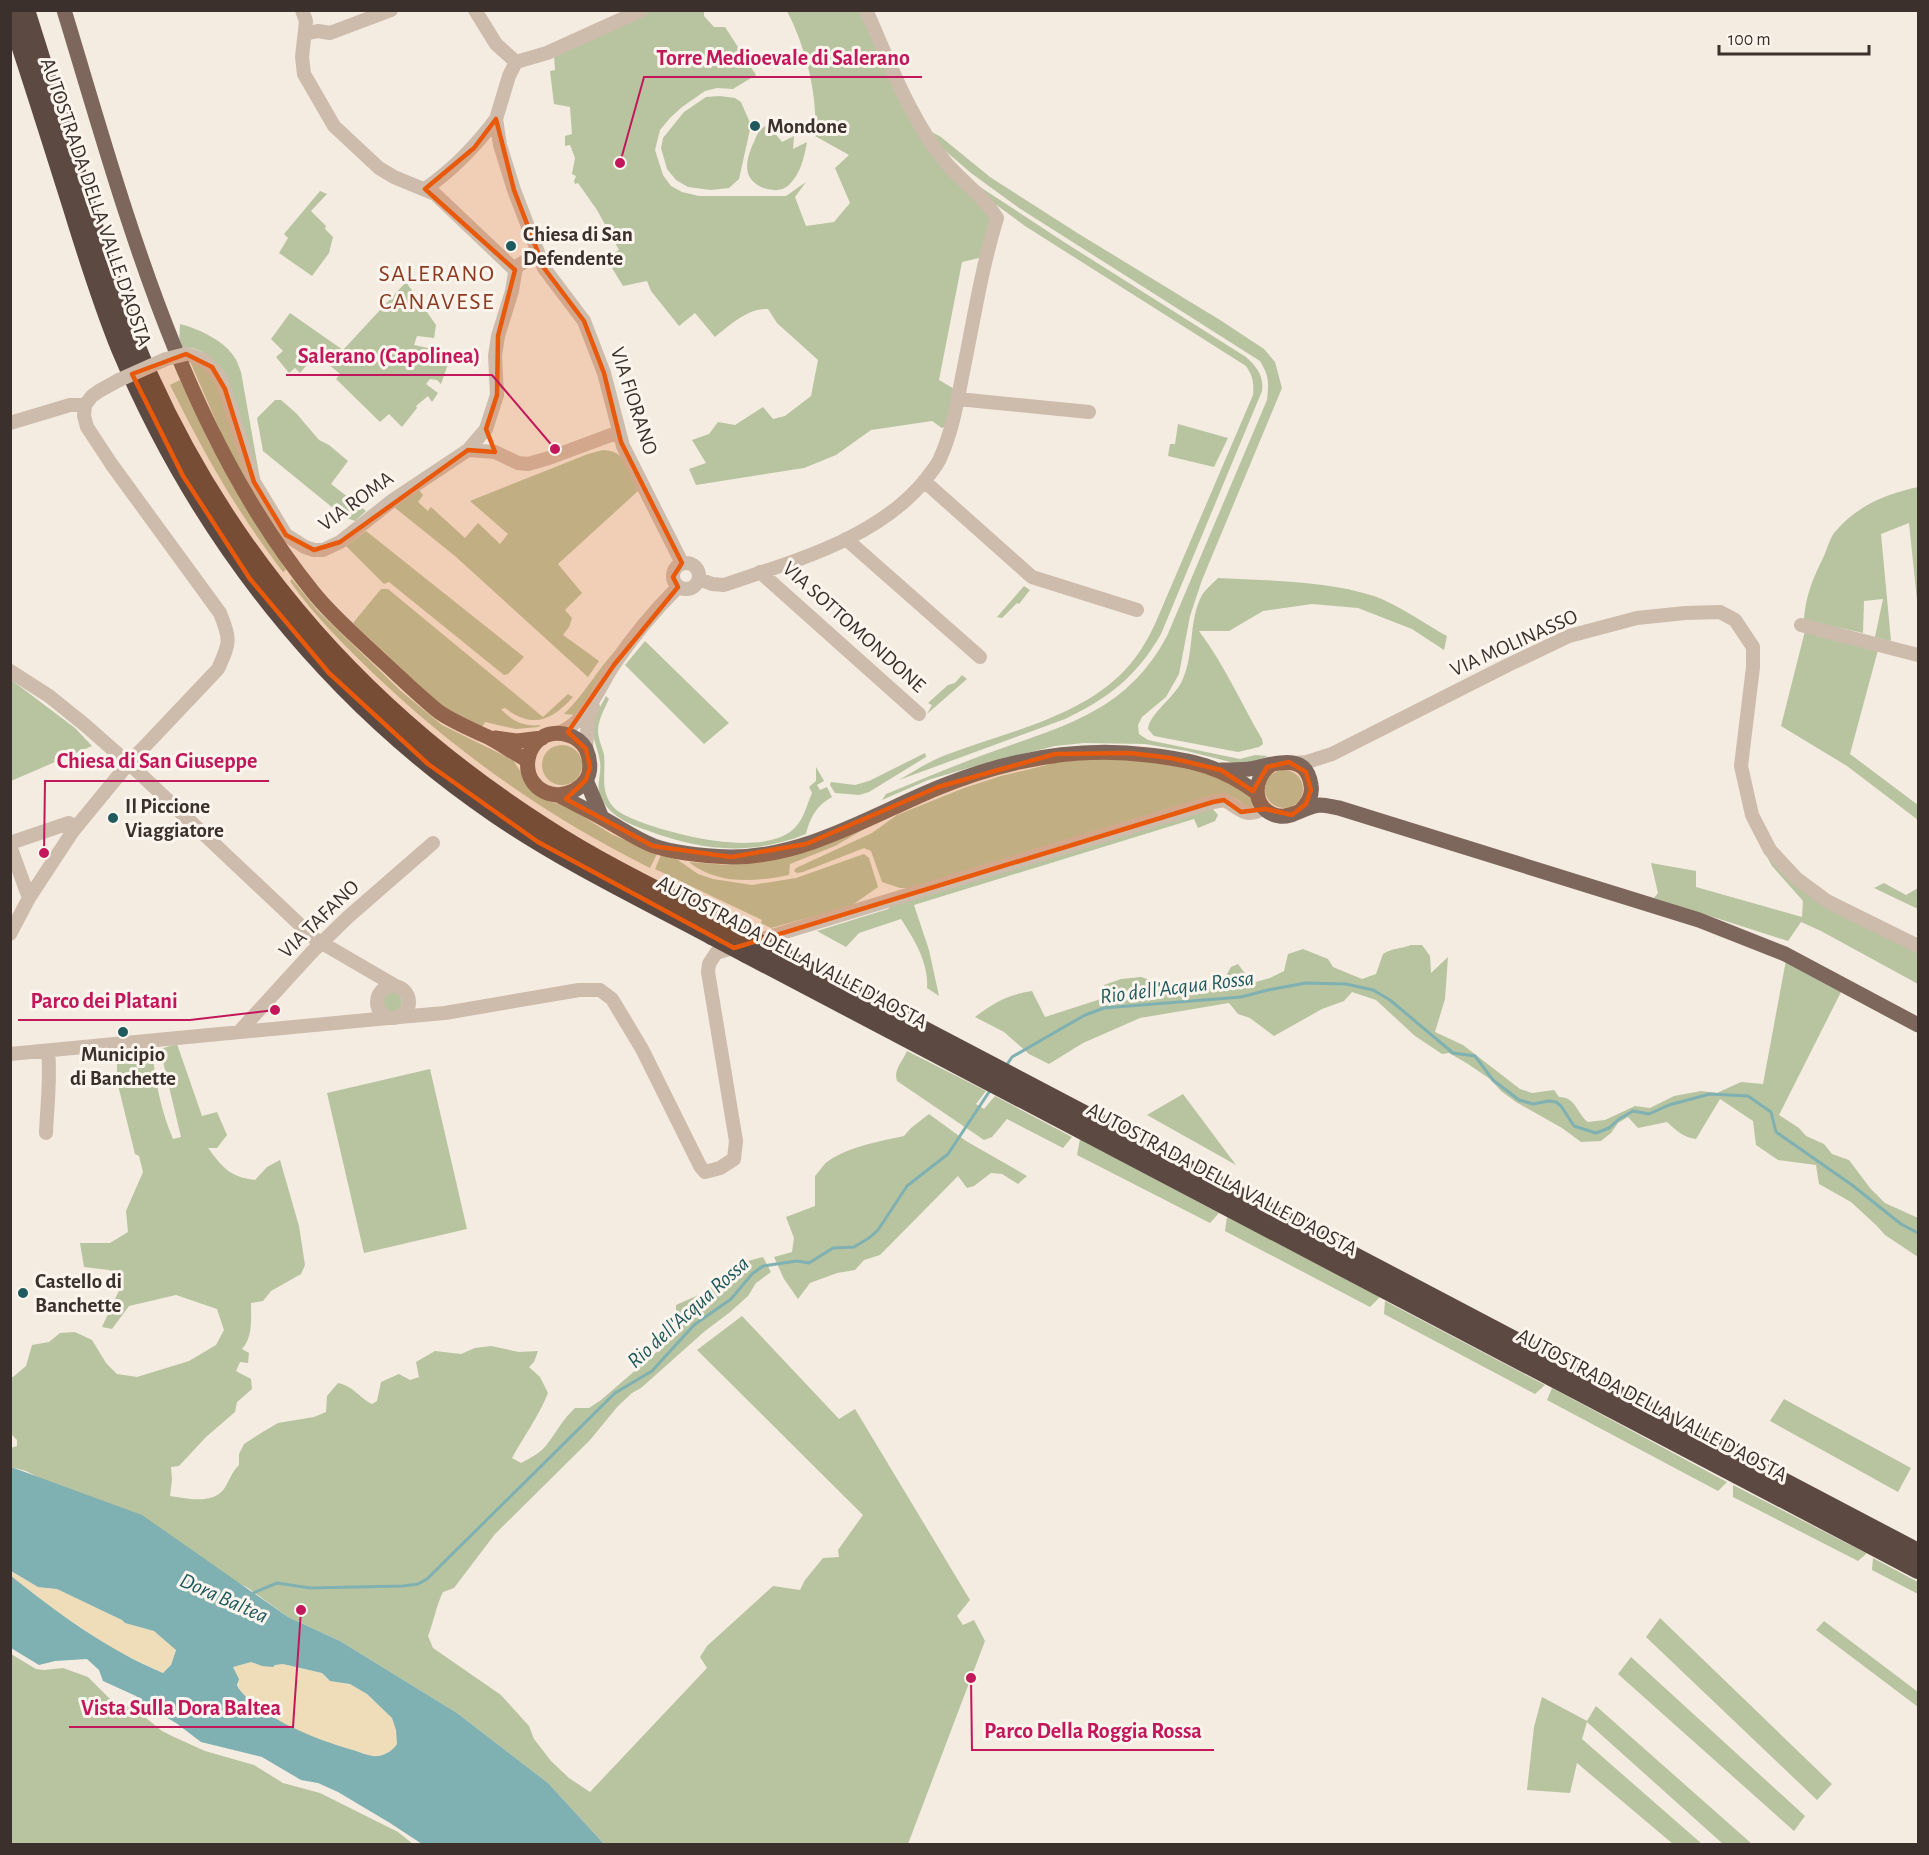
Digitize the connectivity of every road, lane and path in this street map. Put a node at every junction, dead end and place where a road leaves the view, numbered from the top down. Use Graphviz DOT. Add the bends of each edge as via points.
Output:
graph roads {
  1 [pos="26,10"];
  2 [pos="64,10"];
  3 [pos="302,10"];
  4 [pos="392,10"];
  5 [pos="475,10"];
  6 [pos="642,10"];
  7 [pos="866,10"];
  8 [pos="10,15"];
  9 [pos="305,34"];
  10 [pos="516,62"];
  11 [pos="496,119"];
  12 [pos="425,189"];
  13 [pos="540,258"];
  14 [pos="515,270"];
  15 [pos="958,399"];
  16 [pos="85,405"];
  17 [pos="1089,412"];
  18 [pos="10,423"];
  19 [pos="486,429"];
  20 [pos="619,432"];
  21 [pos="583,445"];
  22 [pos="623,446"];
  23 [pos="468,450"];
  24 [pos="495,452"];
  25 [pos="924,481"];
  26 [pos="846,539"];
  27 [pos="682,563"];
  28 [pos="760,572"];
  29 [pos="699,579"];
  30 [pos="678,586"];
  31 [pos="1137,610"];
  32 [pos="1801,624"];
  33 [pos="1918,655"];
  34 [pos="980,657"];
  35 [pos="10,671"];
  36 [pos="597,694"];
  37 [pos="919,714"];
  38 [pos="558,733"];
  39 [pos="486,736"];
  40 [pos="542,738"];
  41 [pos="586,749"];
  42 [pos="1332,754"];
  43 [pos="527,760"];
  44 [pos="1295,763"];
  45 [pos="128,764"];
  46 [pos="1270,765"];
  47 [pos="1221,770"];
  48 [pos="586,780"];
  49 [pos="1310,782"];
  50 [pos="1257,794"];
  51 [pos="558,795"];
  52 [pos="1264,808"];
  53 [pos="1339,808"];
  54 [pos="1301,810"];
  55 [pos="602,818"];
  56 [pos="73,831"];
  57 [pos="433,843"];
  58 [pos="10,844"];
  59 [pos="29,898"];
  60 [pos="10,934"];
  61 [pos="321,943"];
  62 [pos="1918,946"];
  63 [pos="362,968"];
  64 [pos="394,985"];
  65 [pos="409,998"];
  66 [pos="377,1002"];
  67 [pos="446,1013"];
  68 [pos="394,1017"];
  69 [pos="355,1022"];
  70 [pos="1918,1025"];
  71 [pos="239,1032"];
  72 [pos="915,1033"];
  73 [pos="48,1051"];
  74 [pos="10,1054"];
  75 [pos="46,1133"];
  76 [pos="1880,1541"];
  77 [pos="1918,1552"];
  78 [pos="1918,1570"];
  1 -- 72 [label="highway, AUTOSTRADA DELLA VALLE D'AOSTA, bridge" via="109,271 150,377 221,509 314,633 403,722 475,780 539,824 772,950"];
  2 -- 39 [label="main road" via="166,327 209,425 240,483 287,558 315,594 420,696 456,723"];
  3 -- 9 [label="street"];
  4 -- 9 [label="street" via="330,33"];
  5 -- 10 [label="street" via="496,44"];
  6 -- 10 [label="street" via="547,53"];
  7 -- 15 [label="street, VIA SOTTOMONDONE" via="911,109 933,144 998,218"];
  8 -- 72 [label="highway, AUTOSTRADA DELLA VALLE D'AOSTA, bridge" via="93,276 148,410 207,516 250,579 329,673 428,764 538,842 746,954"];
  9 -- 12 [label="street" via="304,74 334,126 379,168"];
  10 -- 11 [label="street"];
  11 -- 12 [label="street" via="474,148"];
  11 -- 13 [label="street, VIA FIORANO" via="500,145"];
  12 -- 14 [label="street"];
  13 -- 14 [label="street" via="532,257"];
  13 -- 20 [label="street, VIA FIORANO" via="584,321 604,373"];
  14 -- 19 [label="street, VIA ROMA" via="498,336 497,395"];
  15 -- 17 [label="street"];
  15 -- 25 [label="street, VIA SOTTOMONDONE" via="941,457"];
  16 -- 18 [label="street" via="69,405"];
  16 -- 23 [label="street, VIA ROMA, bridge" via="99,391 166,359 186,354 204,360 218,374 225,389 254,482 286,535 314,550 340,542 393,500"];
  16 -- 45 [label="street" via="84,416 93,438 220,614 229,636 218,669"];
  19 -- 23 [label="street, VIA ROMA"];
  19 -- 24 [label="street"];
  20 -- 21 [label="street"];
  20 -- 22 [label="street, VIA FIORANO"];
  21 -- 22 [label="street"];
  21 -- 24 [label="street" via="528,464"];
  22 -- 27 [label="street, VIA FIORANO"];
  23 -- 24 [label="street"];
  25 -- 26 [label="street, VIA SOTTOMONDONE" via="882,518"];
  25 -- 31 [label="street" via="1032,577"];
  26 -- 28 [label="street, VIA SOTTOMONDONE"];
  26 -- 34 [label="street"];
  27 -- 29 [label="street" via="696,567"];
  27 -- 30 [label="street" via="674,571"];
  28 -- 29 [label="street, VIA SOTTOMONDONE" via="724,585"];
  28 -- 37 [label="street, VIA SOTTOMONDONE"];
  29 -- 30 [label="street" via="691,588"];
  30 -- 36 [label="street" via="614,665"];
  32 -- 33 [label="street"];
  35 -- 45 [label="street" via="49,696"];
  36 -- 38 [label="street" via="577,722"];
  36 -- 41 [label="street" via="588,720"];
  38 -- 40 [label="main road"];
  38 -- 41 [label="main road" via="577,739"];
  39 -- 40 [label="main road" via="517,741"];
  39 -- 43 [label="main road"];
  40 -- 43 [label="main road" via="531,748"];
  41 -- 48 [label="main road" via="590,767"];
  42 -- 44 [label="street"];
  42 -- 49 [label="street" via="1319,764"];
  42 -- 62 [label="street, VIA MOLINASSO" via="1569,636 1637,618 1720,612 1735,620 1753,647 1741,766 1752,815 1770,850 1796,878 1827,901"];
  43 -- 51 [label="main road" via="529,774 538,788"];
  44 -- 46 [label="main road" via="1282,761"];
  44 -- 49 [label="main road"];
  45 -- 56 [label="street"];
  45 -- 61 [label="street"];
  46 -- 47 [label="main road"];
  46 -- 50 [label="main road" via="1259,776"];
  47 -- 50 [label="main road"];
  47 -- 55 [label="main road" via="1130,753 1054,754 939,788 806,844 731,857 653,846"];
  48 -- 51 [label="main road" via="573,791"];
  48 -- 55 [label="main road"];
  49 -- 53 [label="main road" via="1321,797"];
  49 -- 54 [label="main road" via="1309,799"];
  50 -- 52 [label="main road"];
  51 -- 55 [label="main road"];
  52 -- 54 [label="main road" via="1282,816"];
  52 -- 67 [label="street" via="1241,812 1224,800 1213,802 716,953 708,972 736,1142 734,1159 705,1172 642,1049 612,999 600,990 579,990"];
  53 -- 54 [label="main road" via="1320,805"];
  53 -- 70 [label="main road" via="1699,920 1785,954"];
  56 -- 58 [label="street" via="69,823"];
  56 -- 59 [label="street"];
  57 -- 61 [label="street, VIA TAFANO"];
  58 -- 59 [label="street"];
  59 -- 60 [label="street"];
  61 -- 63 [label="street"];
  61 -- 71 [label="street, VIA TAFANO"];
  63 -- 64 [label="street"];
  63 -- 66 [label="street" via="375,987"];
  64 -- 65 [label="street" via="404,989"];
  64 -- 66 [label="street" via="383,989"];
  65 -- 67 [label="street" via="428,1010"];
  65 -- 68 [label="street" via="409,1007"];
  66 -- 68 [label="street" via="380,1011"];
  66 -- 69 [label="street"];
  67 -- 68 [label="street"];
  68 -- 69 [label="street"];
  69 -- 71 [label="street"];
  71 -- 73 [label="street"];
  72 -- 76 [label="highway, AUTOSTRADA DELLA VALLE D'AOSTA"];
  73 -- 74 [label="street"];
  73 -- 75 [label="street"];
  76 -- 77 [label="highway, AUTOSTRADA DELLA VALLE D'AOSTA"];
  76 -- 78 [label="highway, AUTOSTRADA DELLA VALLE D'AOSTA"];
}
